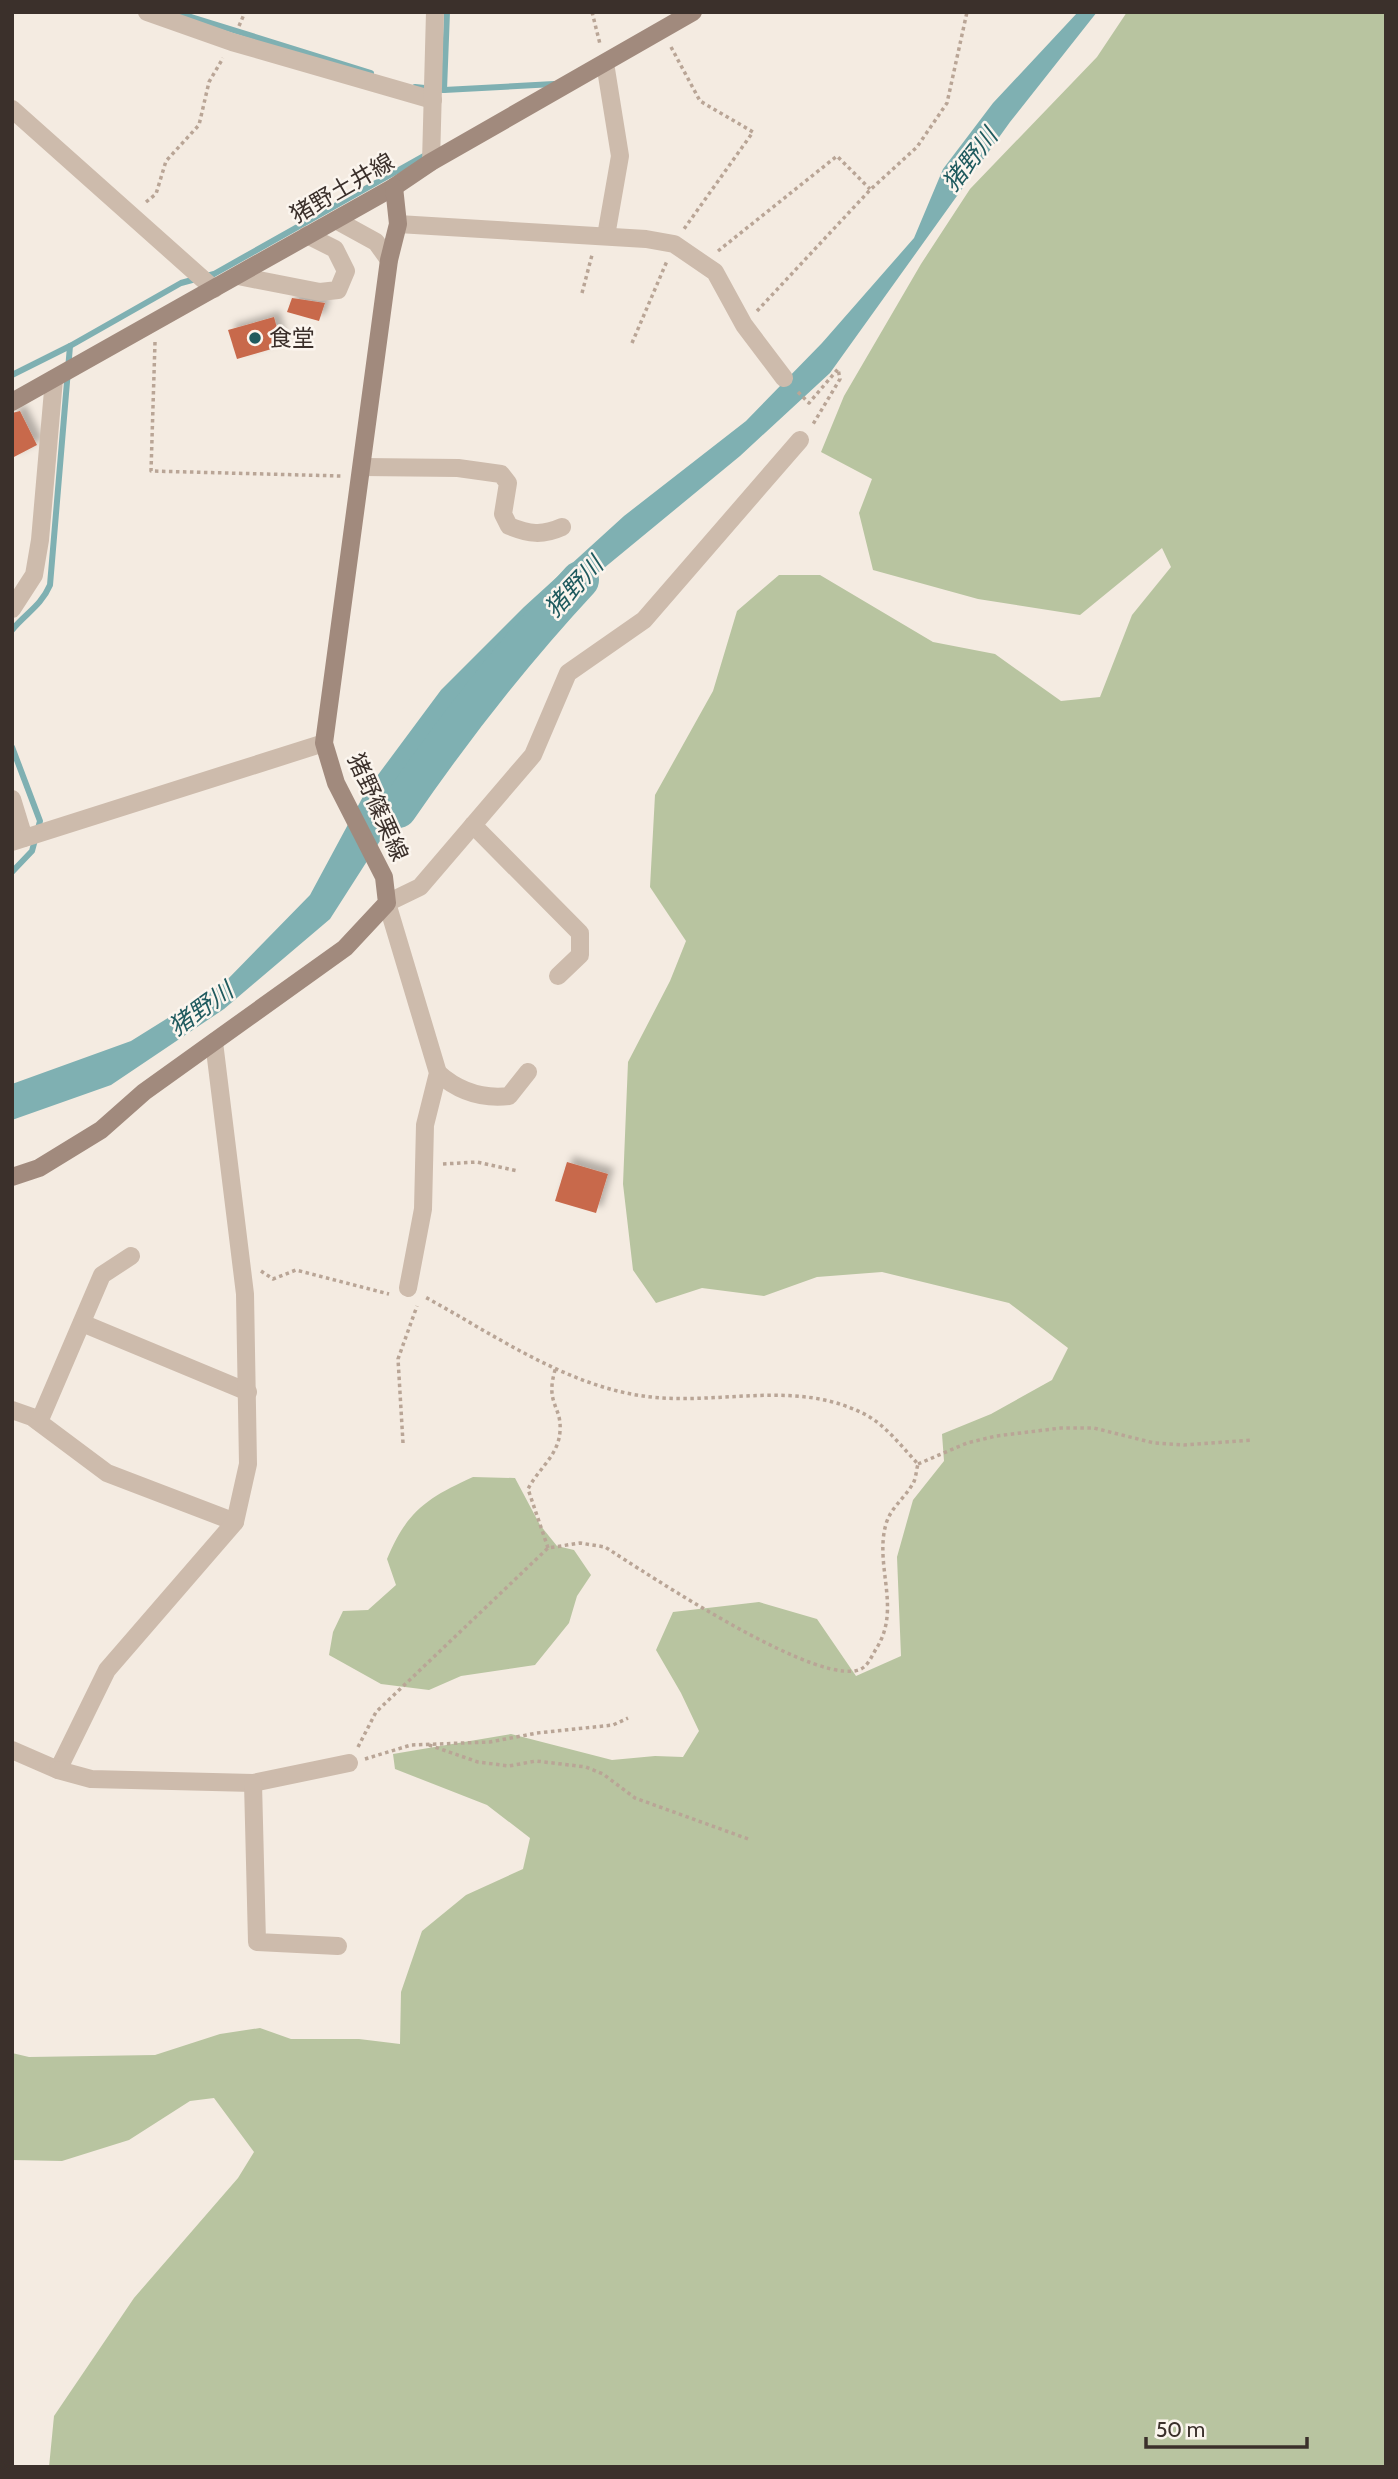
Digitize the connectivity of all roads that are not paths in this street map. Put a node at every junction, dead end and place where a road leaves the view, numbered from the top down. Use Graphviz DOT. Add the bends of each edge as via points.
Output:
graph roads {
  1 [pos="147,12"];
  2 [pos="435,12"];
  3 [pos="693,12"];
  4 [pos="605,63"];
  5 [pos="433,100"];
  6 [pos="12,108"];
  7 [pos="431,162"];
  8 [pos="394,187"];
  9 [pos="336,220"];
  10 [pos="398,224"];
  11 [pos="307,236"];
  12 [pos="602,236"];
  13 [pos="389,260"];
  14 [pos="238,276"];
  15 [pos="214,289"];
  16 [pos="784,378"];
  17 [pos="54,379"];
  18 [pos="12,402"];
  19 [pos="800,440"];
  20 [pos="362,472"];
  21 [pos="562,527"];
  22 [pos="12,609"];
  23 [pos="324,743"];
  24 [pos="12,799"];
  25 [pos="473,825"];
  26 [pos="18,840"];
  27 [pos="387,903"];
  28 [pos="558,976"];
  29 [pos="214,1042"];
  30 [pos="528,1072"];
  31 [pos="438,1073"];
  32 [pos="12,1177"];
  33 [pos="131,1256"];
  34 [pos="408,1288"];
  35 [pos="82,1323"];
  36 [pos="248,1392"];
  37 [pos="12,1410"];
  38 [pos="39,1422"];
  39 [pos="235,1521"];
  40 [pos="12,1750"];
  41 [pos="349,1763"];
  42 [pos="58,1770"];
  43 [pos="253,1783"];
  44 [pos="338,1946"];
  1 -- 5 [label="street" via="232,42"];
  2 -- 5 [label="street"];
  3 -- 4 [label="main road, 猪野土井線"];
  4 -- 7 [label="main road, 猪野土井線"];
  4 -- 12 [label="street" via="620,156"];
  5 -- 7 [label="street"];
  6 -- 15 [label="street"];
  7 -- 8 [label="main road, 猪野土井線"];
  8 -- 9 [label="main road, 猪野土井線"];
  8 -- 10 [label="main road, 猪野篠栗線"];
  9 -- 11 [label="main road, 猪野土井線"];
  9 -- 13 [label="street" via="376,242"];
  10 -- 12 [label="street"];
  10 -- 13 [label="main road, 猪野篠栗線"];
  11 -- 14 [label="main road, 猪野土井線"];
  11 -- 14 [label="street" via="335,249 346,271 338,290 320,292"];
  12 -- 16 [label="street" via="674,244 715,272 744,325"];
  13 -- 20 [label="main road, 猪野篠栗線"];
  14 -- 15 [label="main road, 猪野土井線"];
  15 -- 17 [label="main road, 猪野土井線"];
  17 -- 18 [label="main road, 猪野土井線"];
  17 -- 22 [label="street" via="34,575"];
  19 -- 25 [label="street" via="644,620 568,673 533,755"];
  20 -- 21 [label="street" via="458,468 501,474 509,483 503,513 509,526 530,534 547,534"];
  20 -- 23 [label="main road, 猪野篠栗線"];
  23 -- 26 [label="street"];
  23 -- 27 [label="main road, 猪野篠栗線" via="336,783 384,877"];
  24 -- 26 [label="street"];
  25 -- 27 [label="street" via="419,887"];
  25 -- 28 [label="street" via="580,933 580,955"];
  27 -- 29 [label="main road" via="345,948"];
  27 -- 31 [label="street"];
  29 -- 32 [label="main road" via="144,1092 101,1130 39,1168"];
  29 -- 36 [label="street" via="242,1258"];
  30 -- 31 [label="street" via="509,1096 490,1098 451,1084"];
  31 -- 34 [label="street" via="425,1125 423,1209"];
  33 -- 35 [label="street" via="102,1275"];
  35 -- 36 [label="street"];
  35 -- 38 [label="street"];
  36 -- 39 [label="street" via="248,1464"];
  37 -- 38 [label="street"];
  38 -- 39 [label="street" via="107,1474"];
  39 -- 42 [label="street" via="107,1670"];
  40 -- 42 [label="street"];
  41 -- 43 [label="street"];
  42 -- 43 [label="street" via="91,1779"];
  43 -- 44 [label="street" via="257,1942"];
}
